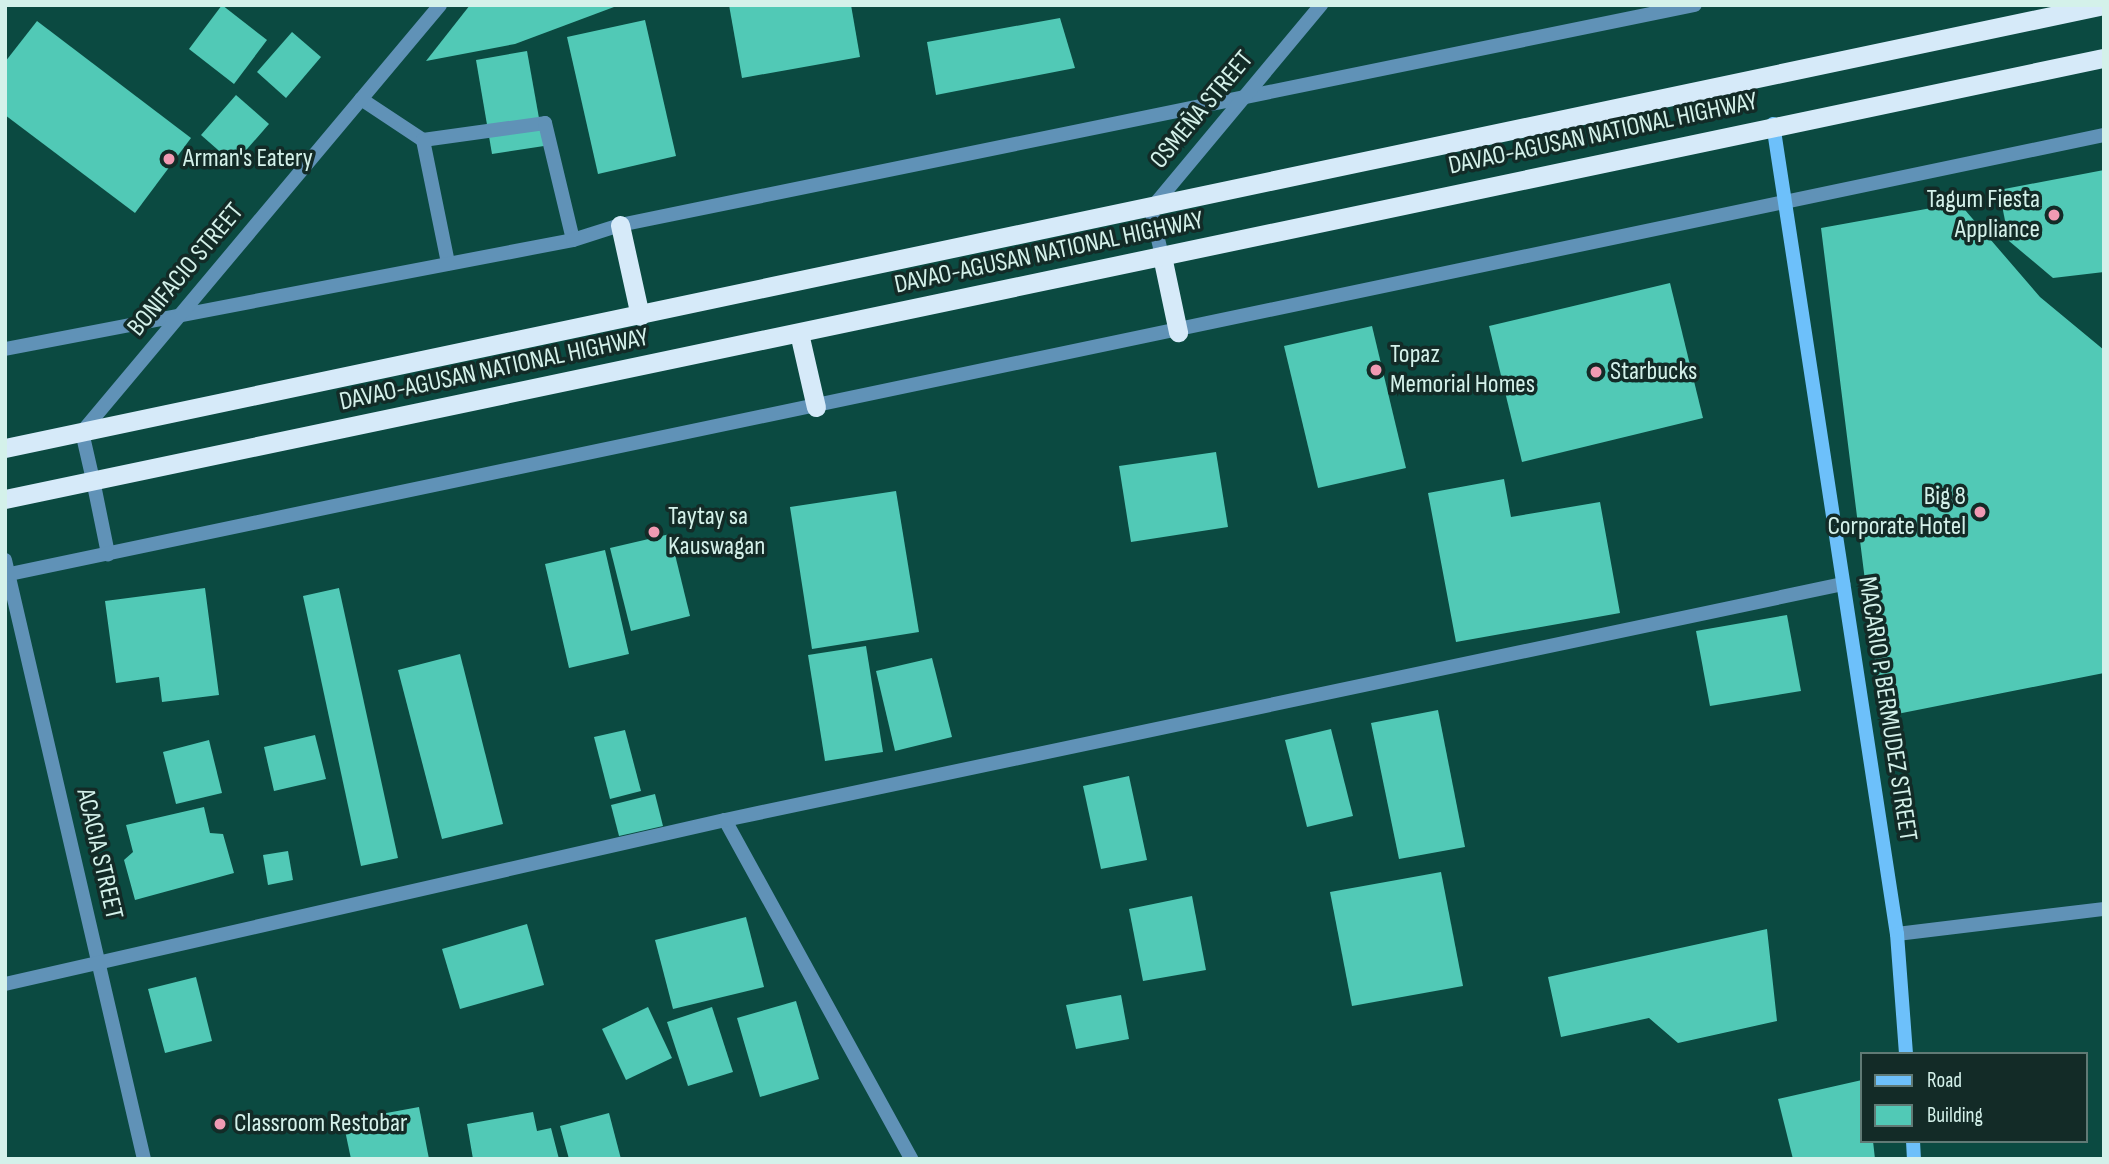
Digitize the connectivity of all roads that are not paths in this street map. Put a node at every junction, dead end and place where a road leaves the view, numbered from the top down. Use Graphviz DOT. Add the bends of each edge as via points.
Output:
graph roads {
  1 [pos="440,5"];
  2 [pos="1321,5"];
  3 [pos="1695,5"];
  4 [pos="2103,5"];
  5 [pos="2104,58"];
  6 [pos="361,99"];
  7 [pos="1242,100"];
  8 [pos="1773,124"];
  9 [pos="2104,135"];
  10 [pos="424,141"];
  11 [pos="1784,203"];
  12 [pos="1152,209"];
  13 [pos="620,225"];
  14 [pos="573,240"];
  15 [pos="1162,256"];
  16 [pos="448,263"];
  17 [pos="181,314"];
  18 [pos="640,316"];
  19 [pos="1178,332"];
  20 [pos="799,333"];
  21 [pos="5,349"];
  22 [pos="816,407"];
  23 [pos="82,432"];
  24 [pos="5,448"];
  25 [pos="93,481"];
  26 [pos="5,499"];
  27 [pos="108,554"];
  28 [pos="6,570"];
  29 [pos="1843,584"];
  30 [pos="725,820"];
  31 [pos="2104,909"];
  32 [pos="1898,934"];
  33 [pos="99,964"];
  34 [pos="5,984"];
  35 [pos="1906,1052"];
  36 [pos="144,1159"];
  37 [pos="911,1159"];
  1 -- 6 [label="street, BONIFACIO STREET"];
  2 -- 7 [label="street, OSMEÑA STREET"];
  3 -- 7 [label="street"];
  4 -- 12 [label="highway, DAVAO-AGUSAN NATIONAL HIGHWAY"];
  5 -- 8 [label="highway, DAVAO-AGUSAN NATIONAL HIGHWAY"];
  6 -- 10 [label="street"];
  6 -- 17 [label="street, BONIFACIO STREET"];
  7 -- 12 [label="street, OSMEÑA STREET"];
  7 -- 13 [label="street"];
  8 -- 11 [label="main road, MACARIO P. BERMUDEZ STREET"];
  8 -- 15 [label="highway, DAVAO-AGUSAN NATIONAL HIGHWAY"];
  9 -- 11 [label="street"];
  10 -- 14 [label="street" via="545,122"];
  10 -- 16 [label="street"];
  11 -- 19 [label="street"];
  11 -- 29 [label="main road, MACARIO P. BERMUDEZ STREET"];
  12 -- 15 [label="street, OSMEÑA STREET"];
  12 -- 18 [label="highway, DAVAO-AGUSAN NATIONAL HIGHWAY"];
  13 -- 14 [label="street"];
  13 -- 18 [label="highway"];
  14 -- 16 [label="street"];
  15 -- 19 [label="highway"];
  15 -- 20 [label="highway, DAVAO-AGUSAN NATIONAL HIGHWAY"];
  16 -- 17 [label="street"];
  17 -- 21 [label="street"];
  17 -- 23 [label="street, BONIFACIO STREET"];
  18 -- 23 [label="highway, DAVAO-AGUSAN NATIONAL HIGHWAY"];
  19 -- 22 [label="street"];
  20 -- 22 [label="highway"];
  20 -- 25 [label="highway, DAVAO-AGUSAN NATIONAL HIGHWAY"];
  22 -- 27 [label="street"];
  23 -- 24 [label="highway, DAVAO-AGUSAN NATIONAL HIGHWAY"];
  23 -- 25 [label="street"];
  25 -- 26 [label="highway, DAVAO-AGUSAN NATIONAL HIGHWAY"];
  25 -- 27 [label="street"];
  27 -- 28 [label="street"];
  28 -- 33 [label="street, ACACIA STREET"];
  29 -- 30 [label="street"];
  29 -- 32 [label="main road, MACARIO P. BERMUDEZ STREET"];
  30 -- 33 [label="street"];
  30 -- 37 [label="street"];
  31 -- 32 [label="street"];
  32 -- 35 [label="main road, MACARIO P. BERMUDEZ STREET"];
  33 -- 34 [label="street"];
  33 -- 36 [label="street, ACACIA STREET"];
}
